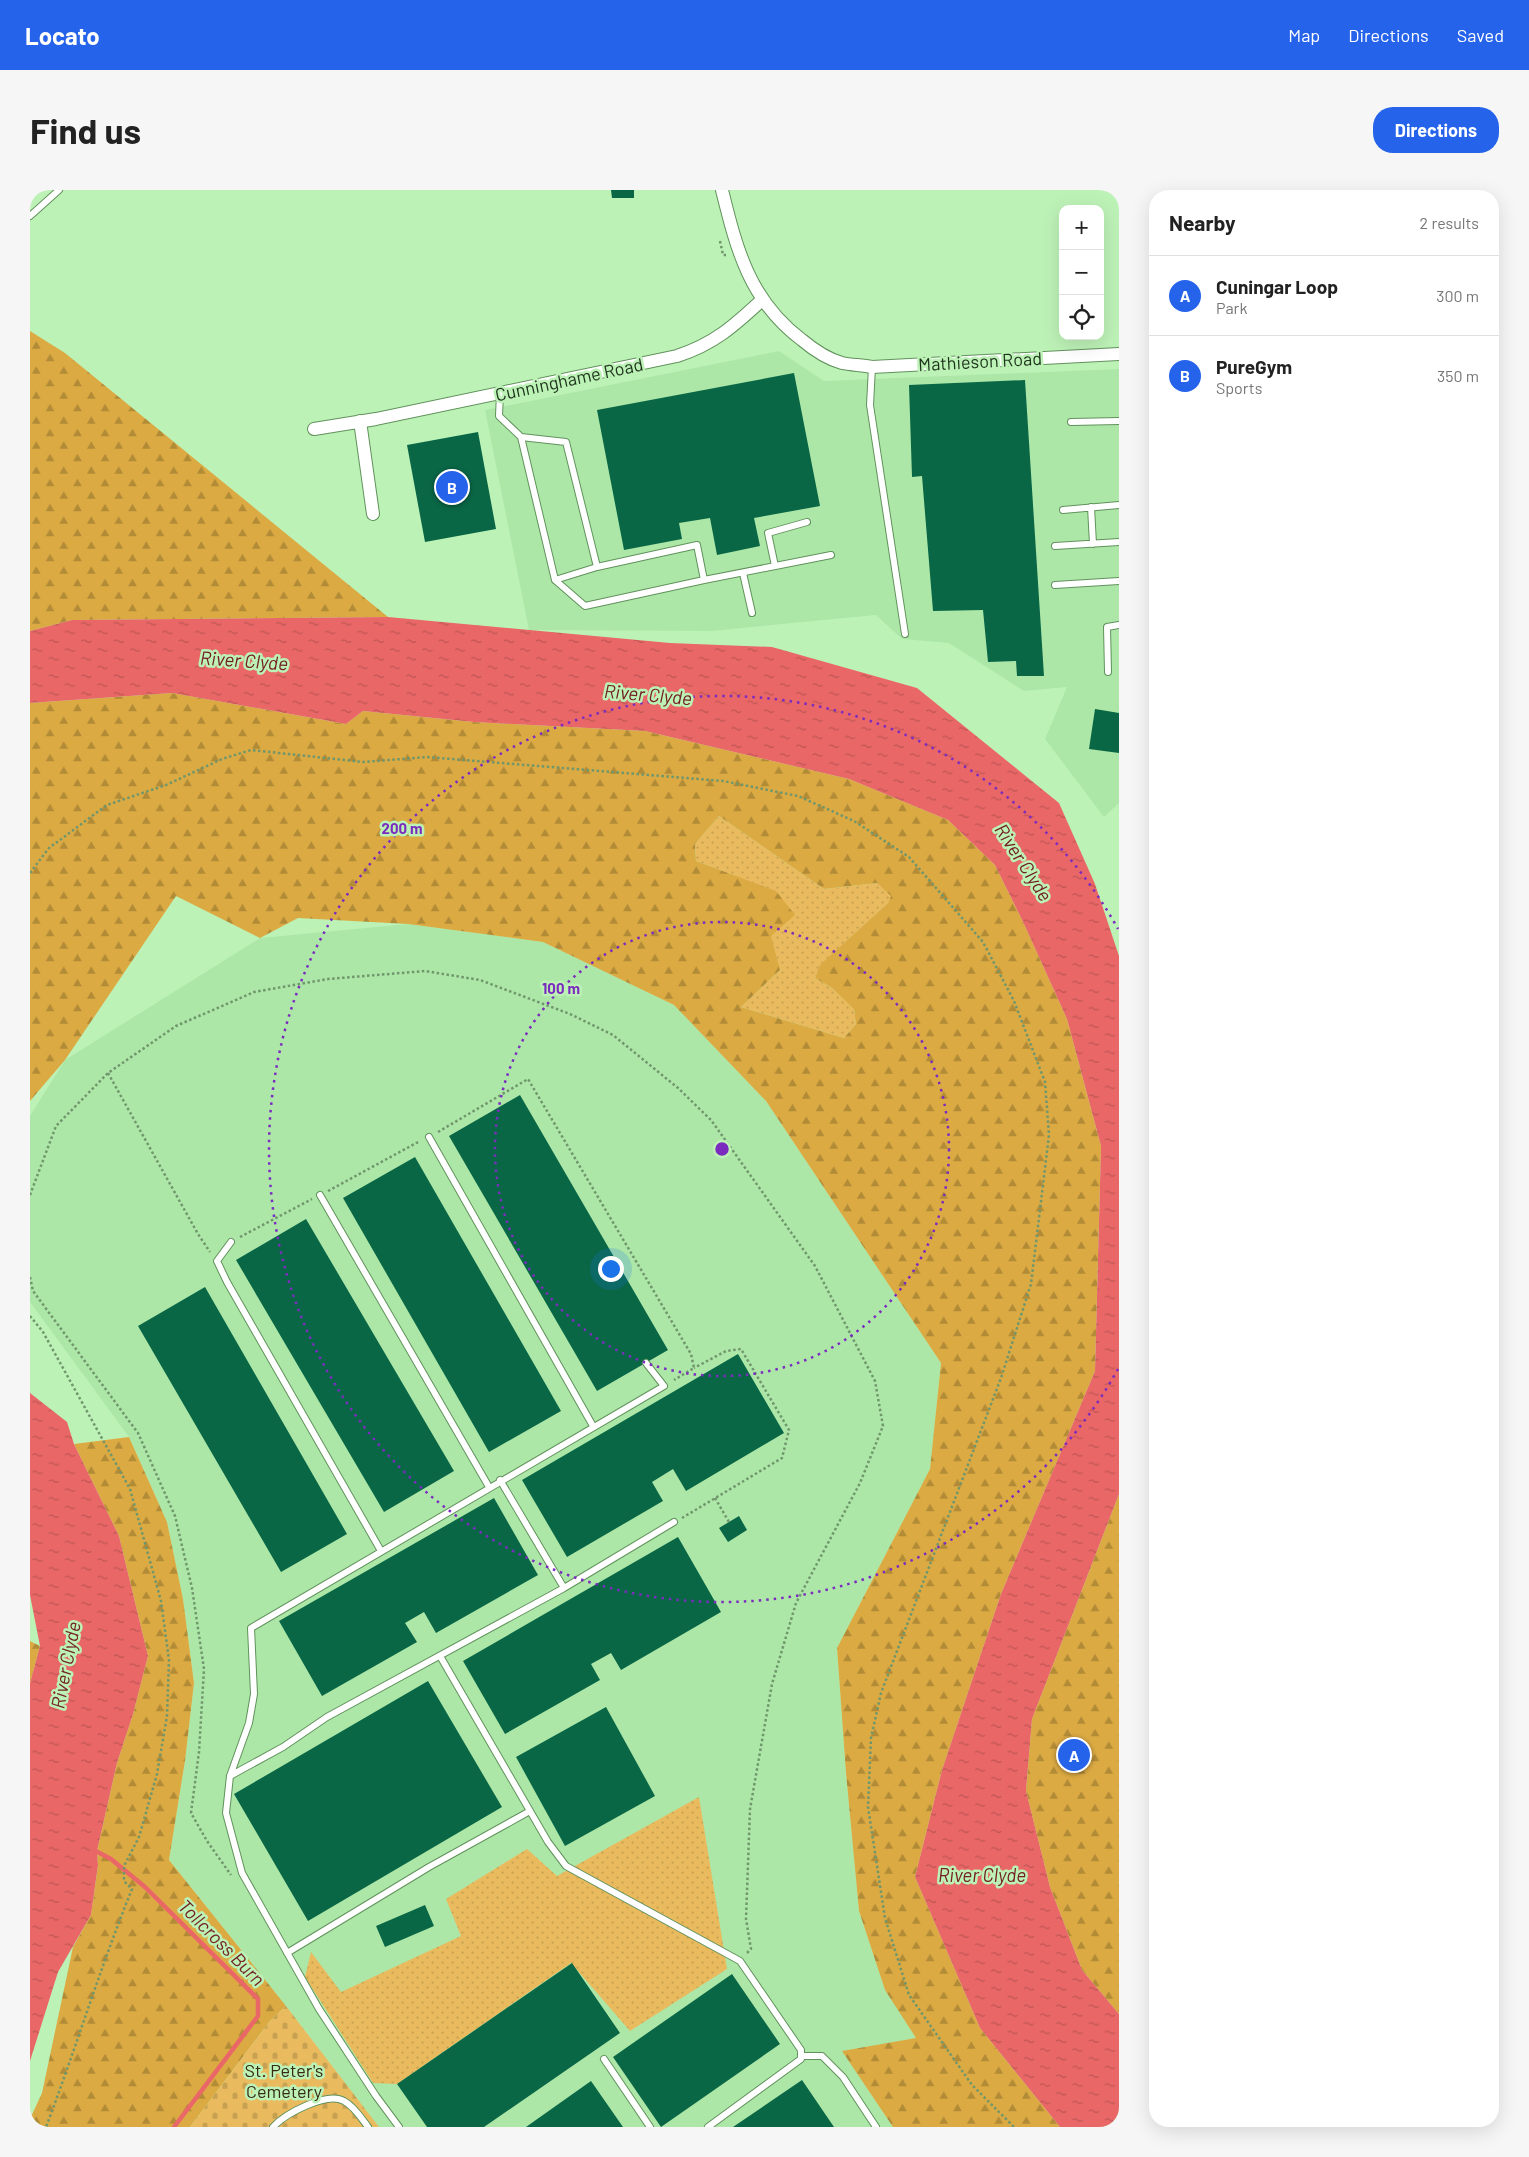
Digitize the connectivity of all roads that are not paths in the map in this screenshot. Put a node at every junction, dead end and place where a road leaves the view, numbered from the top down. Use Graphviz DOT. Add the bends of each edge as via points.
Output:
graph roads {
  1 [pos="59,190"];
  2 [pos="722,190"];
  3 [pos="30,216"];
  4 [pos="762,300"];
  5 [pos="1119,354"];
  6 [pos="872,367"];
  7 [pos="500,393"];
  8 [pos="360,421"];
  9 [pos="1119,421"];
  10 [pos="1071,422"];
  11 [pos="314,429"];
  12 [pos="521,436"];
  13 [pos="1119,505"];
  14 [pos="1091,507"];
  15 [pos="1063,510"];
  16 [pos="373,514"];
  17 [pos="807,522"];
  18 [pos="1119,542"];
  19 [pos="1093,544"];
  20 [pos="1055,546"];
  21 [pos="830,555"];
  22 [pos="775,566"];
  23 [pos="598,567"];
  24 [pos="743,572"];
  25 [pos="555,580"];
  26 [pos="704,580"];
  27 [pos="1119,581"];
  28 [pos="1055,585"];
  29 [pos="752,613"];
  30 [pos="1119,625"];
  31 [pos="905,634"];
  32 [pos="1108,672"];
  33 [pos="429,1137"];
  34 [pos="320,1195"];
  35 [pos="231,1242"];
  36 [pos="646,1363"];
  37 [pos="593,1426"];
  38 [pos="500,1480"];
  39 [pos="489,1487"];
  40 [pos="674,1522"];
  41 [pos="381,1551"];
  42 [pos="564,1588"];
  43 [pos="440,1656"];
  44 [pos="230,1776"];
  45 [pos="530,1811"];
  46 [pos="287,1953"];
  47 [pos="801,2056"];
  48 [pos="604,2059"];
  49 [pos="273,2127"];
  50 [pos="368,2127"];
  51 [pos="399,2127"];
  52 [pos="650,2127"];
  53 [pos="708,2127"];
  54 [pos="876,2127"];
  1 -- 3 [label="lane"];
  2 -- 4 [label="street, Mathieson Road" via="737,250"];
  4 -- 6 [label="street, Mathieson Road" via="774,316 819,353 841,363"];
  4 -- 7 [label="street, Cunninghame Road" via="732,328 695,350"];
  5 -- 6 [label="street, Mathieson Road"];
  6 -- 31 [label="lane" via="870,405"];
  7 -- 8 [label="street, Cunninghame Road"];
  7 -- 12 [label="lane" via="499,416"];
  8 -- 11 [label="street, Cunninghame Road"];
  8 -- 16 [label="street"];
  9 -- 10 [label="lane"];
  12 -- 23 [label="lane" via="566,442"];
  12 -- 25 [label="lane"];
  13 -- 14 [label="lane"];
  14 -- 15 [label="lane"];
  14 -- 19 [label="lane"];
  17 -- 22 [label="lane" via="768,533"];
  18 -- 19 [label="lane"];
  19 -- 20 [label="lane"];
  21 -- 22 [label="lane"];
  22 -- 24 [label="lane"];
  23 -- 25 [label="lane"];
  23 -- 26 [label="lane" via="697,545"];
  24 -- 26 [label="lane"];
  24 -- 29 [label="lane"];
  25 -- 26 [label="lane" via="585,606"];
  27 -- 28 [label="lane"];
  30 -- 32 [label="lane" via="1107,627"];
  33 -- 37 [label="lane"];
  34 -- 39 [label="lane"];
  35 -- 41 [label="lane" via="217,1262"];
  36 -- 37 [label="lane" via="664,1386"];
  37 -- 38 [label="lane"];
  38 -- 39 [label="lane"];
  38 -- 42 [label="lane"];
  39 -- 41 [label="lane"];
  40 -- 42 [label="lane"];
  41 -- 44 [label="lane" via="251,1628 254,1694 249,1723"];
  42 -- 43 [label="lane"];
  43 -- 44 [label="lane" via="327,1717 283,1747"];
  43 -- 45 [label="lane"];
  44 -- 46 [label="lane" via="226,1813 242,1873"];
  45 -- 46 [label="lane" via="429,1867"];
  45 -- 47 [label="lane" via="566,1866 740,1961 801,2050"];
  46 -- 51 [label="lane" via="319,2009"];
  47 -- 53 [label="lane"];
  47 -- 54 [label="lane" via="822,2056 843,2077"];
  48 -- 52 [label="lane"];
  49 -- 50 [label="lane" via="304,2107 339,2099 348,2104"];
}
